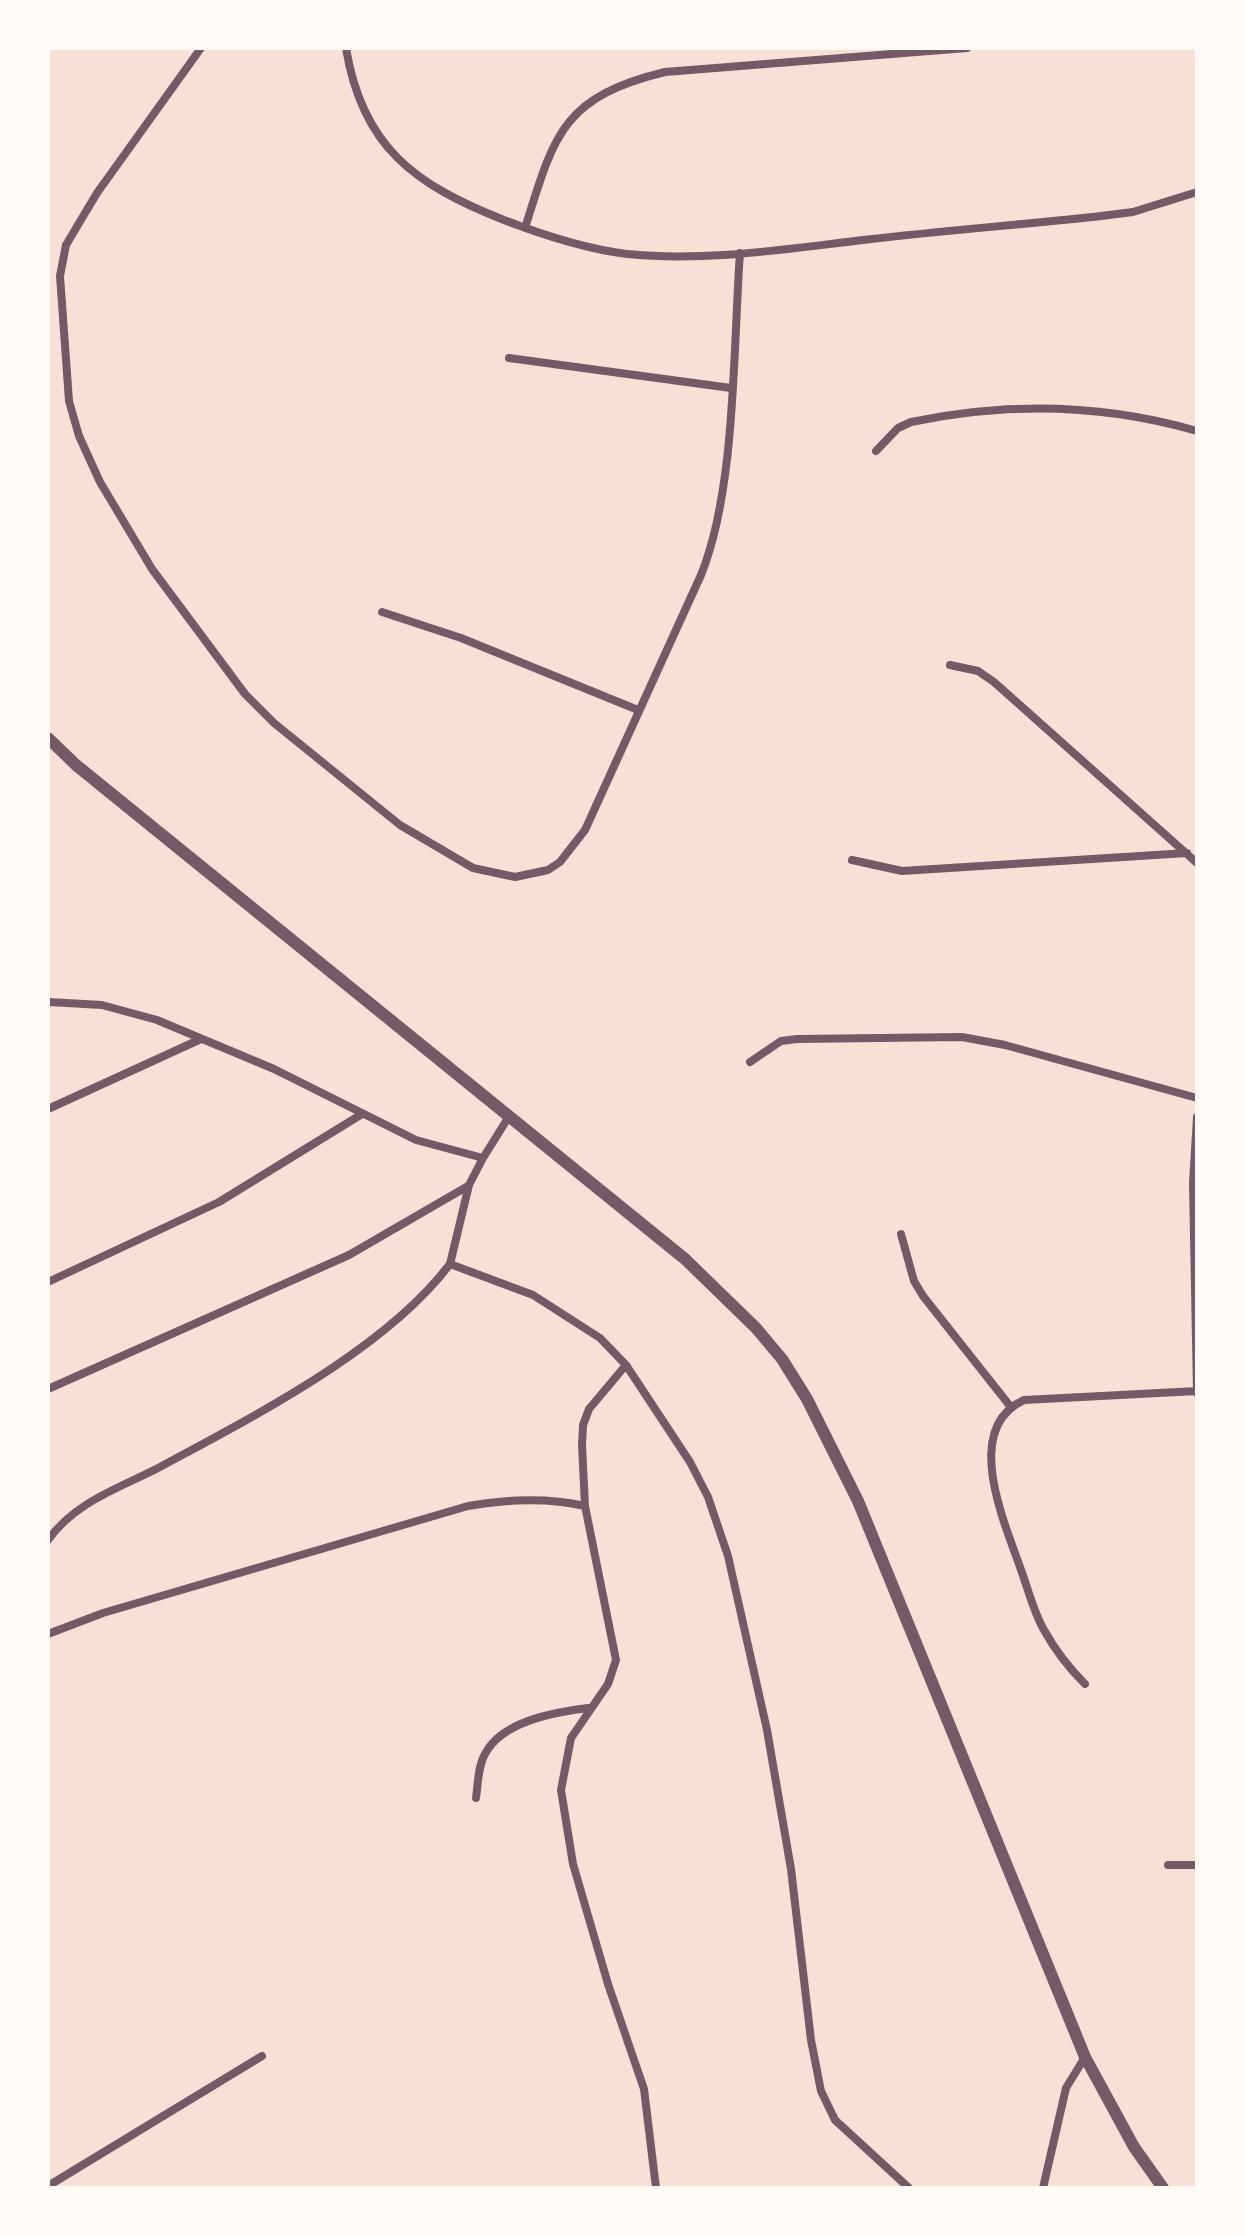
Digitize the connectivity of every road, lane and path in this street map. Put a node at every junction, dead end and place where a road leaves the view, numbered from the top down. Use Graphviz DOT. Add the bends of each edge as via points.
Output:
graph roads {
  1 [pos="201,48"];
  2 [pos="346,48"];
  3 [pos="967,48"];
  4 [pos="1197,192"];
  5 [pos="525,228"];
  6 [pos="740,253"];
  7 [pos="509,358"];
  8 [pos="731,388"];
  9 [pos="1197,431"];
  10 [pos="876,451"];
  11 [pos="382,612"];
  12 [pos="950,665"];
  13 [pos="638,710"];
  14 [pos="48,738"];
  15 [pos="1187,853"];
  16 [pos="852,860"];
  17 [pos="1197,863"];
  18 [pos="48,1002"];
  19 [pos="201,1039"];
  20 [pos="750,1062"];
  21 [pos="1197,1098"];
  22 [pos="48,1109"];
  23 [pos="362,1114"];
  24 [pos="1197,1117"];
  25 [pos="508,1118"];
  26 [pos="483,1158"];
  27 [pos="469,1185"];
  28 [pos="901,1234"];
  29 [pos="450,1264"];
  30 [pos="48,1282"];
  31 [pos="1197,1309"];
  32 [pos="626,1365"];
  33 [pos="48,1389"];
  34 [pos="1197,1392"];
  35 [pos="1010,1406"];
  36 [pos="585,1506"];
  37 [pos="48,1540"];
  38 [pos="48,1634"];
  39 [pos="1085,1684"];
  40 [pos="588,1708"];
  41 [pos="476,1798"];
  42 [pos="1168,1865"];
  43 [pos="1197,1865"];
  44 [pos="262,2056"];
  45 [pos="1085,2057"];
  46 [pos="48,2186"];
  47 [pos="656,2188"];
  48 [pos="909,2188"];
  49 [pos="1043,2188"];
  50 [pos="1163,2188"];
  1 -- 13 [label="street" via="91,203 66,245 60,276 69,401 79,436 152,569 245,694 274,723 419,838 492,875 532,875 560,862 573,849"];
  2 -- 5 [label="street" via="352,86 391,151 453,200"];
  3 -- 5 [label="street" via="665,72 624,82 586,105 549,149"];
  4 -- 6 [label="street" via="1133,212"];
  5 -- 6 [label="street" via="624,254"];
  6 -- 8 [label="street"];
  7 -- 8 [label="street"];
  8 -- 13 [label="street" via="712,548"];
  9 -- 10 [label="street" via="1106,410 1039,408 911,422"];
  11 -- 13 [label="street"];
  12 -- 15 [label="street" via="978,671 994,682"];
  14 -- 25 [label="street"];
  15 -- 16 [label="street" via="902,871"];
  15 -- 17 [label="street"];
  18 -- 19 [label="street" via="127,1010"];
  19 -- 22 [label="street"];
  19 -- 23 [label="street"];
  20 -- 21 [label="street" via="781,1041 962,1037"];
  23 -- 26 [label="street" via="416,1140"];
  23 -- 30 [label="street" via="219,1202"];
  24 -- 31 [label="street"];
  25 -- 26 [label="street"];
  25 -- 45 [label="street" via="732,1303 782,1359 807,1399 888,1571"];
  26 -- 27 [label="street"];
  27 -- 29 [label="street"];
  27 -- 33 [label="street" via="349,1255"];
  28 -- 35 [label="street" via="923,1296"];
  29 -- 32 [label="street" via="533,1295 591,1330"];
  29 -- 37 [label="street" via="407,1313 368,1341 294,1391 79,1508"];
  31 -- 34 [label="street"];
  32 -- 36 [label="street" via="589,1409 583,1425"];
  32 -- 48 [label="street" via="696,1473 728,1556 767,1730 821,2091 835,2120"];
  34 -- 35 [label="street" via="1042,1397"];
  35 -- 39 [label="street" via="991,1453 1005,1525 1044,1630"];
  36 -- 38 [label="street" via="505,1499 468,1506 103,1613"];
  36 -- 40 [label="street" via="616,1660 608,1684"];
  40 -- 41 [label="street" via="542,1716 495,1740 482,1762"];
  40 -- 47 [label="street" via="571,1738 563,1773 568,1844 644,2089"];
  42 -- 43 [label="street"];
  44 -- 46 [label="street"];
  45 -- 49 [label="street" via="1066,2088"];
  45 -- 50 [label="street"];
}
